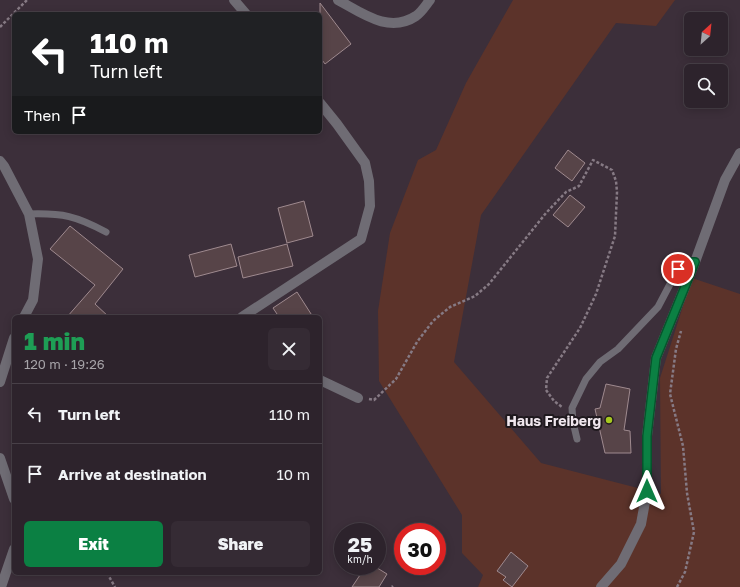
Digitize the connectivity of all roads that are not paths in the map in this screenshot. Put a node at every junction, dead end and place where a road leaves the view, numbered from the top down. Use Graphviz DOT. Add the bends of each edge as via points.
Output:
graph roads {
  1 [pos="234,0"];
  2 [pos="338,0"];
  3 [pos="430,0"];
  4 [pos="244,12"];
  5 [pos="322,105"];
  6 [pos="740,153"];
  7 [pos="0,161"];
  8 [pos="29,214"];
  9 [pos="106,232"];
  10 [pos="695,262"];
  11 [pos="25,315"];
  12 [pos="245,315"];
  13 [pos="12,344"];
  14 [pos="322,381"];
  15 [pos="0,382"];
  16 [pos="358,398"];
  17 [pos="577,439"];
  18 [pos="0,458"];
  19 [pos="12,492"];
  20 [pos="12,555"];
  21 [pos="1,587"];
  22 [pos="601,587"];
  1 -- 4 [label="street"];
  2 -- 3 [label="street" via="381,22 398,24 416,16"];
  5 -- 12 [label="street" via="365,163 370,206 361,239"];
  6 -- 10 [label="street" via="725,180"];
  7 -- 8 [label="street"];
  8 -- 9 [label="lane" via="66,215 83,220"];
  8 -- 11 [label="street" via="38,258 32,300"];
  10 -- 17 [label="lane" via="685,262 678,269 658,308 618,349 600,362 586,380 572,408"];
  10 -- 22 [label="street" via="656,358 647,436 647,491 641,524 621,564"];
  13 -- 15 [label="street"];
  14 -- 16 [label="street"];
  18 -- 19 [label="street"];
  20 -- 21 [label="street"];
}
